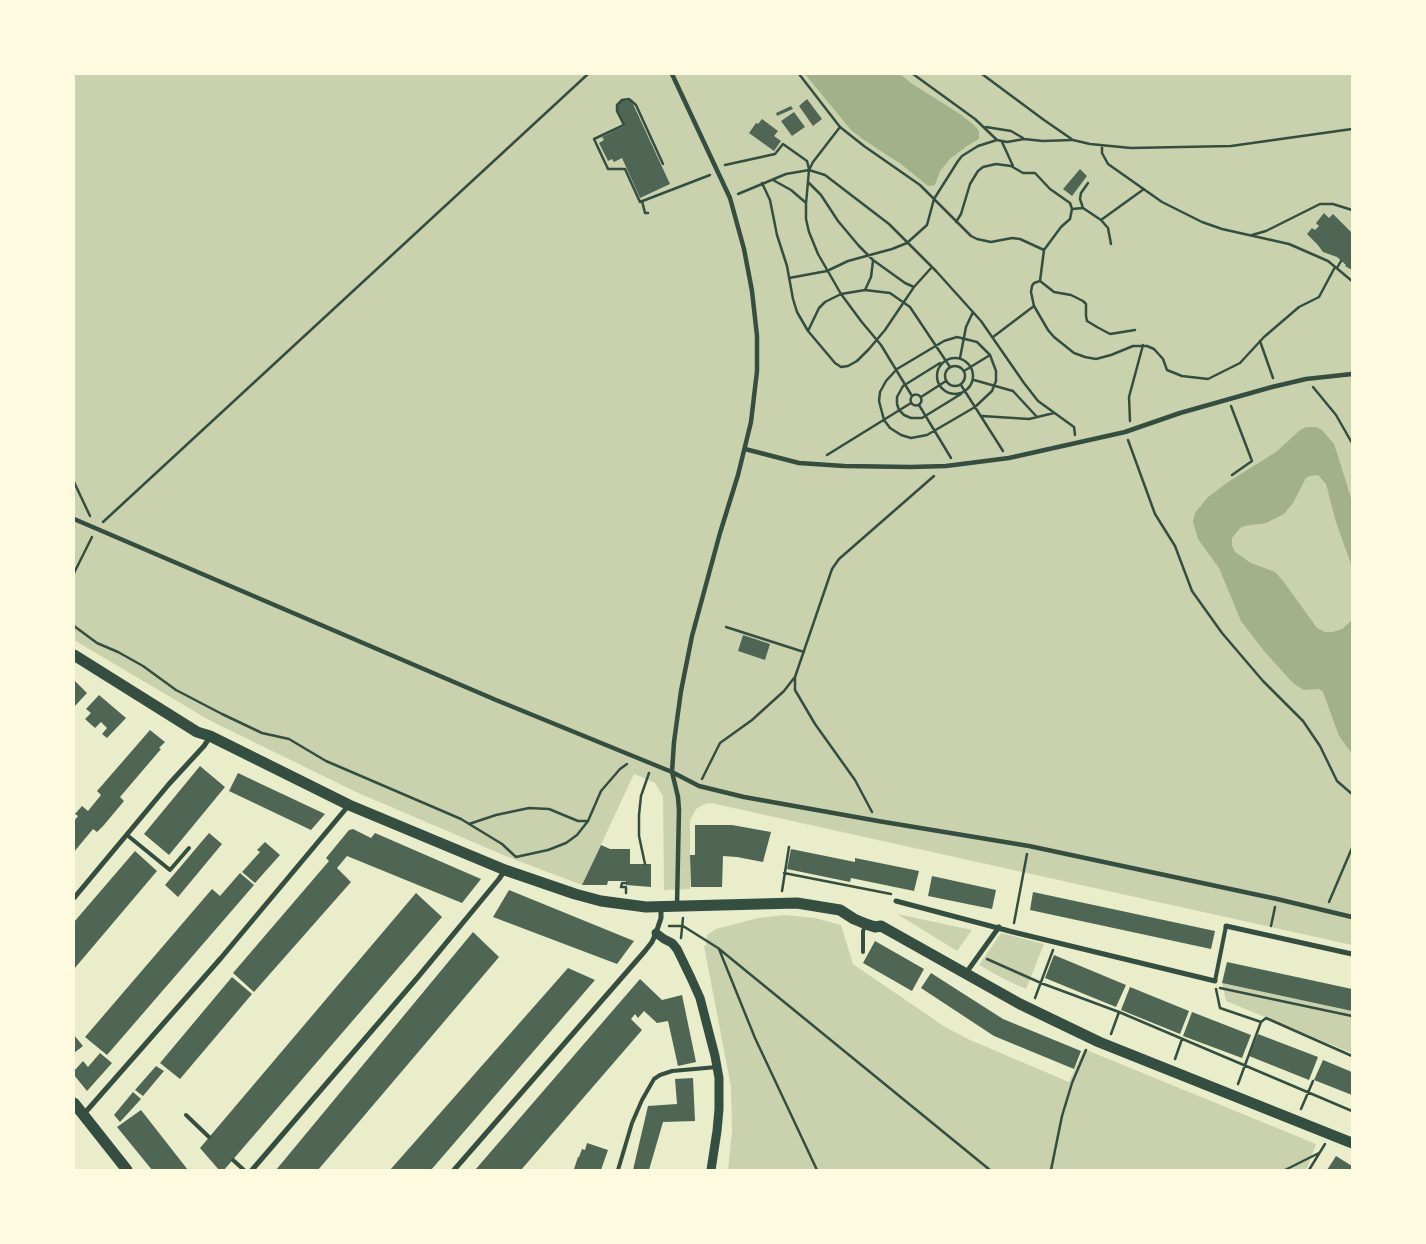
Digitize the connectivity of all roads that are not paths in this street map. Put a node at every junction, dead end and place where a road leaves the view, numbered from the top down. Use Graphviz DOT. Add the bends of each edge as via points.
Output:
graph roads {
  1 [pos="672,74"];
  2 [pos="1352,374"];
  3 [pos="745,449"];
  4 [pos="74,519"];
  5 [pos="74,655"];
  6 [pos="210,736"];
  7 [pos="672,772"];
  8 [pos="349,805"];
  9 [pos="127,835"];
  10 [pos="189,848"];
  11 [pos="505,870"];
  12 [pos="74,898"];
  13 [pos="896,900"];
  14 [pos="677,906"];
  15 [pos="661,907"];
  16 [pos="1352,917"];
  17 [pos="866,924"];
  18 [pos="1226,926"];
  19 [pos="999,927"];
  20 [pos="656,933"];
  21 [pos="863,952"];
  22 [pos="1352,954"];
  23 [pos="966,973"];
  24 [pos="1214,981"];
  25 [pos="717,1067"];
  26 [pos="74,1103"];
  27 [pos="84,1115"];
  28 [pos="186,1116"];
  29 [pos="209,1137"];
  30 [pos="1352,1143"];
  31 [pos="233,1160"];
  32 [pos="127,1170"];
  33 [pos="244,1170"];
  34 [pos="252,1170"];
  35 [pos="454,1170"];
  36 [pos="618,1170"];
  37 [pos="711,1170"];
  1 -- 3 [label="street" via="730,198 744,248 757,336 755,397"];
  2 -- 3 [label="street" via="1275,386 1125,432 1009,458 946,466 813,464"];
  3 -- 7 [label="street" via="690,643"];
  4 -- 7 [label="street"];
  5 -- 6 [label="main road" via="197,732"];
  6 -- 8 [label="main road"];
  6 -- 9 [label="street"];
  7 -- 14 [label="street" via="679,810"];
  7 -- 16 [label="street" via="699,786 744,797 1029,846"];
  8 -- 11 [label="main road"];
  8 -- 27 [label="street"];
  9 -- 10 [label="lane" via="170,870"];
  9 -- 12 [label="street"];
  11 -- 15 [label="main road" via="601,901"];
  11 -- 34 [label="street"];
  13 -- 19 [label="street"];
  14 -- 15 [label="main road"];
  14 -- 17 [label="main road" via="797,903 840,910"];
  15 -- 20 [label="street"];
  17 -- 21 [label="lane"];
  17 -- 23 [label="main road" via="881,926"];
  18 -- 22 [label="street"];
  18 -- 24 [label="lane"];
  19 -- 23 [label="street"];
  19 -- 24 [label="street"];
  20 -- 25 [label="street" via="677,949 692,978 709,1029"];
  20 -- 35 [label="street" via="645,951"];
  23 -- 30 [label="main road" via="1020,1004 1099,1042"];
  25 -- 36 [label="lane" via="672,1071 654,1079 632,1123"];
  25 -- 37 [label="street" via="718,1131"];
  26 -- 27 [label="main road"];
  27 -- 32 [label="main road"];
  28 -- 29 [label="lane"];
  31 -- 33 [label="lane"];
}
